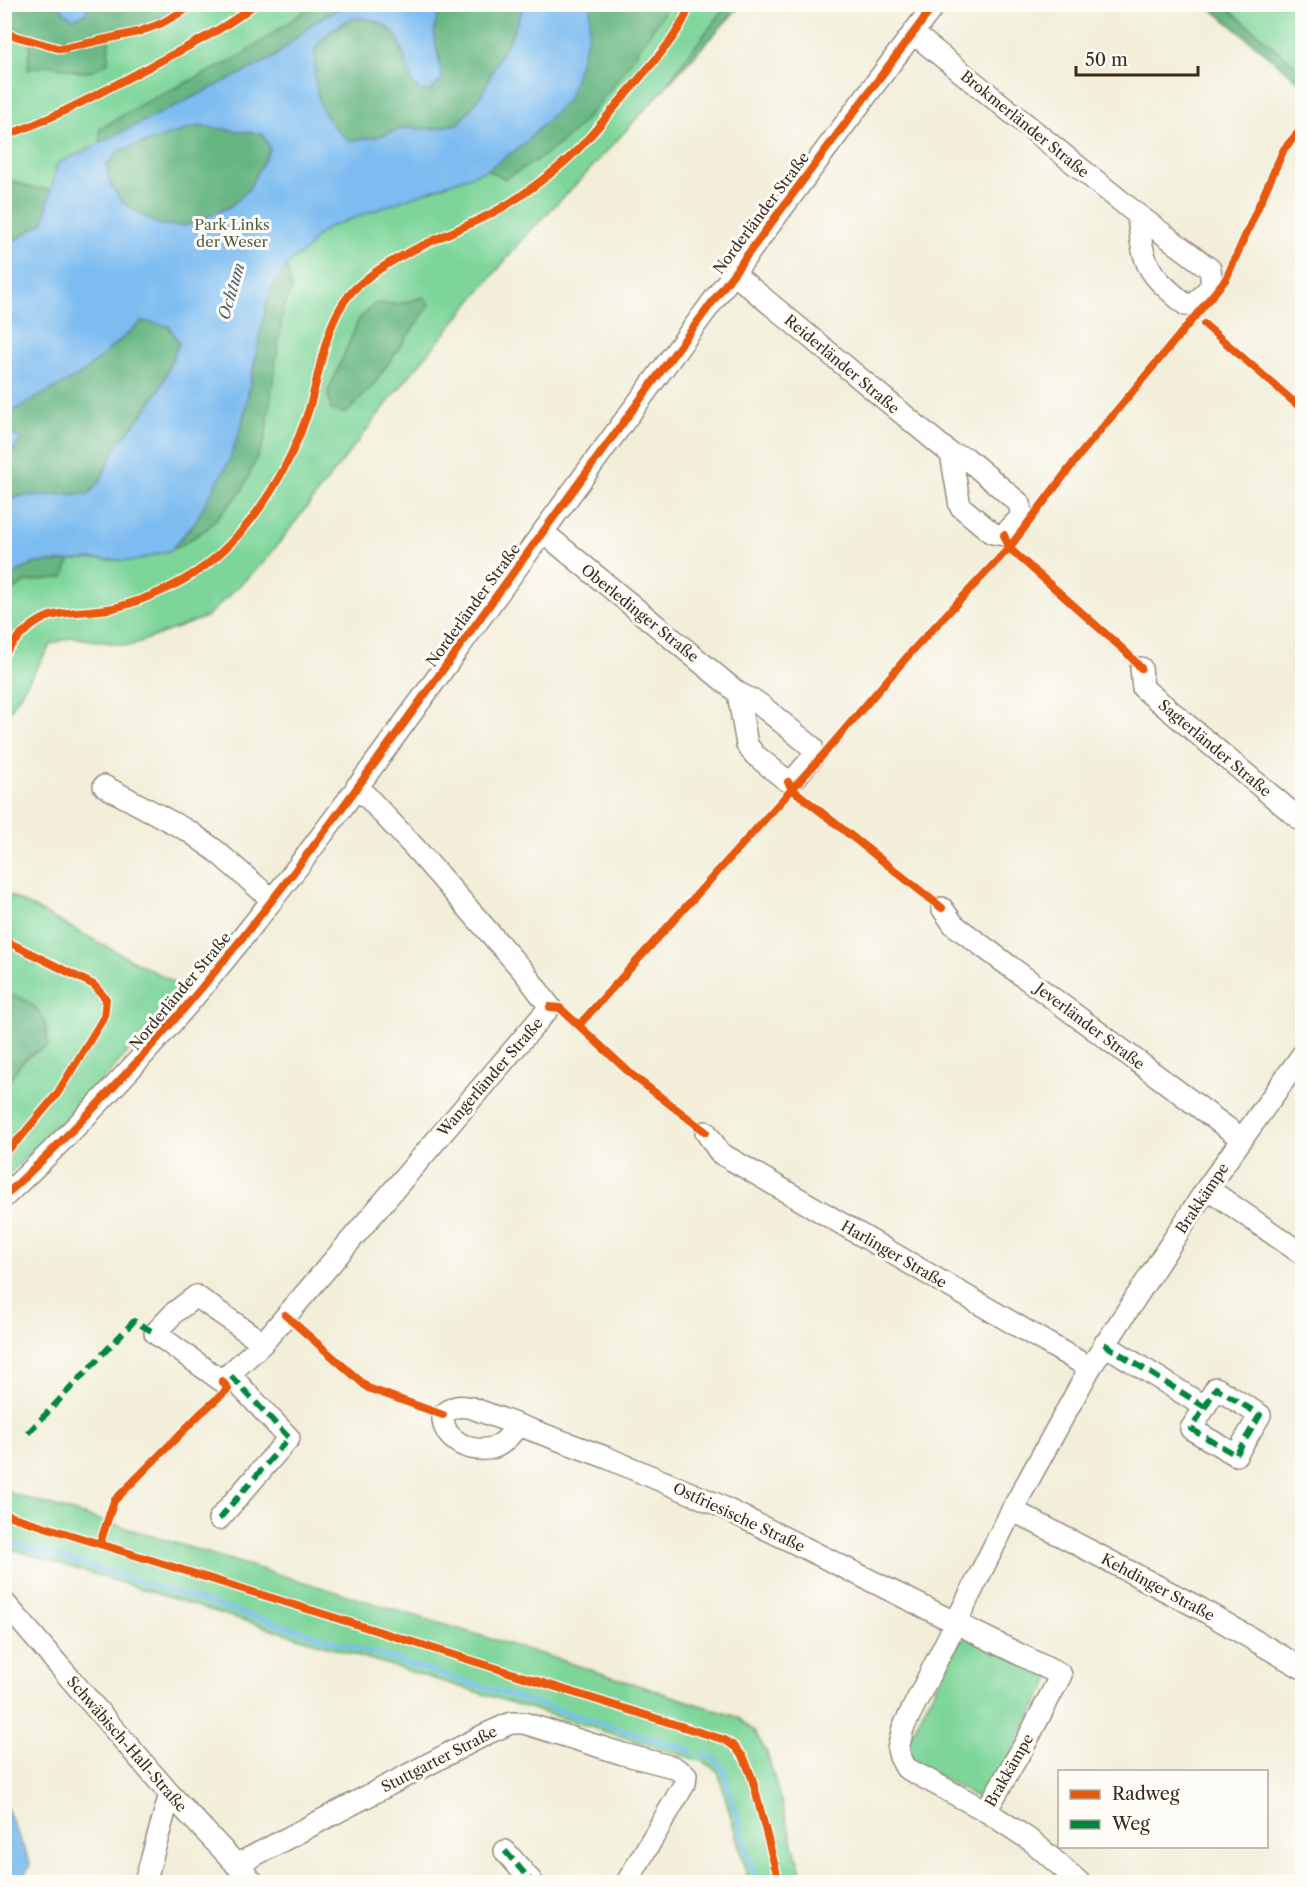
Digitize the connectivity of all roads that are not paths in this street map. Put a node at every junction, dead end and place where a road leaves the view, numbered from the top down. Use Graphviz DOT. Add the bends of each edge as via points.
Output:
graph roads {
  1 [pos="935,4"];
  2 [pos="914,33"];
  3 [pos="1138,215"];
  4 [pos="733,273"];
  5 [pos="951,454"];
  6 [pos="543,532"];
  7 [pos="1141,668"];
  8 [pos="738,693"];
  9 [pos="104,786"];
  10 [pos="357,786"];
  11 [pos="1302,821"];
  12 [pos="271,899"];
  13 [pos="942,908"];
  14 [pos="1302,1055"];
  15 [pos="706,1132"];
  16 [pos="1242,1139"];
  17 [pos="1208,1188"];
  18 [pos="4,1197"];
  19 [pos="1302,1254"];
  20 [pos="263,1343"];
  21 [pos="1104,1344"];
  22 [pos="1090,1368"];
  23 [pos="229,1374"];
  24 [pos="1205,1407"];
  25 [pos="517,1426"];
  26 [pos="1012,1510"];
  27 [pos="219,1520"];
  28 [pos="4,1602"];
  29 [pos="955,1622"];
  30 [pos="1302,1668"];
  31 [pos="170,1794"];
  32 [pos="986,1811"];
  33 [pos="505,1851"];
  34 [pos="236,1865"];
  35 [pos="145,1882"];
  36 [pos="254,1882"];
  37 [pos="532,1882"];
  38 [pos="627,1882"];
  39 [pos="1079,1882"];
  1 -- 2 [label="street, Norderländer Straße"];
  2 -- 3 [label="street, Brokmerländer Straße"];
  2 -- 4 [label="street, Norderländer Straße"];
  4 -- 5 [label="street, Reiderländer Straße"];
  4 -- 6 [label="street, Norderländer Straße"];
  6 -- 8 [label="street, Oberledinger Straße"];
  6 -- 10 [label="street, Norderländer Straße"];
  7 -- 11 [label="street, Sagterländer Straße" via="1143,688"];
  9 -- 12 [label="street" via="190,832"];
  10 -- 12 [label="street, Norderländer Straße"];
  10 -- 20 [label="street, Wangerländer Straße" via="536,986 550,1007"];
  12 -- 18 [label="street, Norderländer Straße" via="131,1069"];
  13 -- 16 [label="street, Jeverländer Straße" via="954,925"];
  14 -- 16 [label="street, Brakkämpe"];
  15 -- 22 [label="street, Harlinger Straße" via="720,1153"];
  16 -- 17 [label="street, Brakkämpe"];
  17 -- 19 [label="street"];
  17 -- 21 [label="street, Brakkämpe"];
  20 -- 23 [label="street"];
  20 -- 23 [label="street" via="196,1296 155,1333 222,1381"];
  21 -- 22 [label="street, Brakkämpe"];
  21 -- 24 [label="street"];
  22 -- 26 [label="street, Brakkämpe"];
  23 -- 27 [label="street" via="289,1438"];
  25 -- 29 [label="street, Ostfriesische Straße" via="605,1457 714,1503"];
  26 -- 29 [label="street, Brakkämpe"];
  26 -- 30 [label="street, Kehdinger Straße" via="1210,1614"];
  28 -- 31 [label="street, Schwäbisch-Hall-Straße"];
  29 -- 32 [label="street, Brakkämpe" via="903,1728 898,1749 906,1768"];
  29 -- 32 [label="street, Brakkämpe" via="1061,1675"];
  31 -- 34 [label="street, Schwäbisch-Hall-Straße"];
  31 -- 35 [label="street"];
  32 -- 39 [label="street" via="1033,1842"];
  33 -- 37 [label="street"];
  34 -- 36 [label="street, Schwäbisch-Hall-Straße"];
  34 -- 38 [label="street, Stuttgarter Straße" via="486,1734 511,1723 524,1723 686,1774 685,1783"];
}
